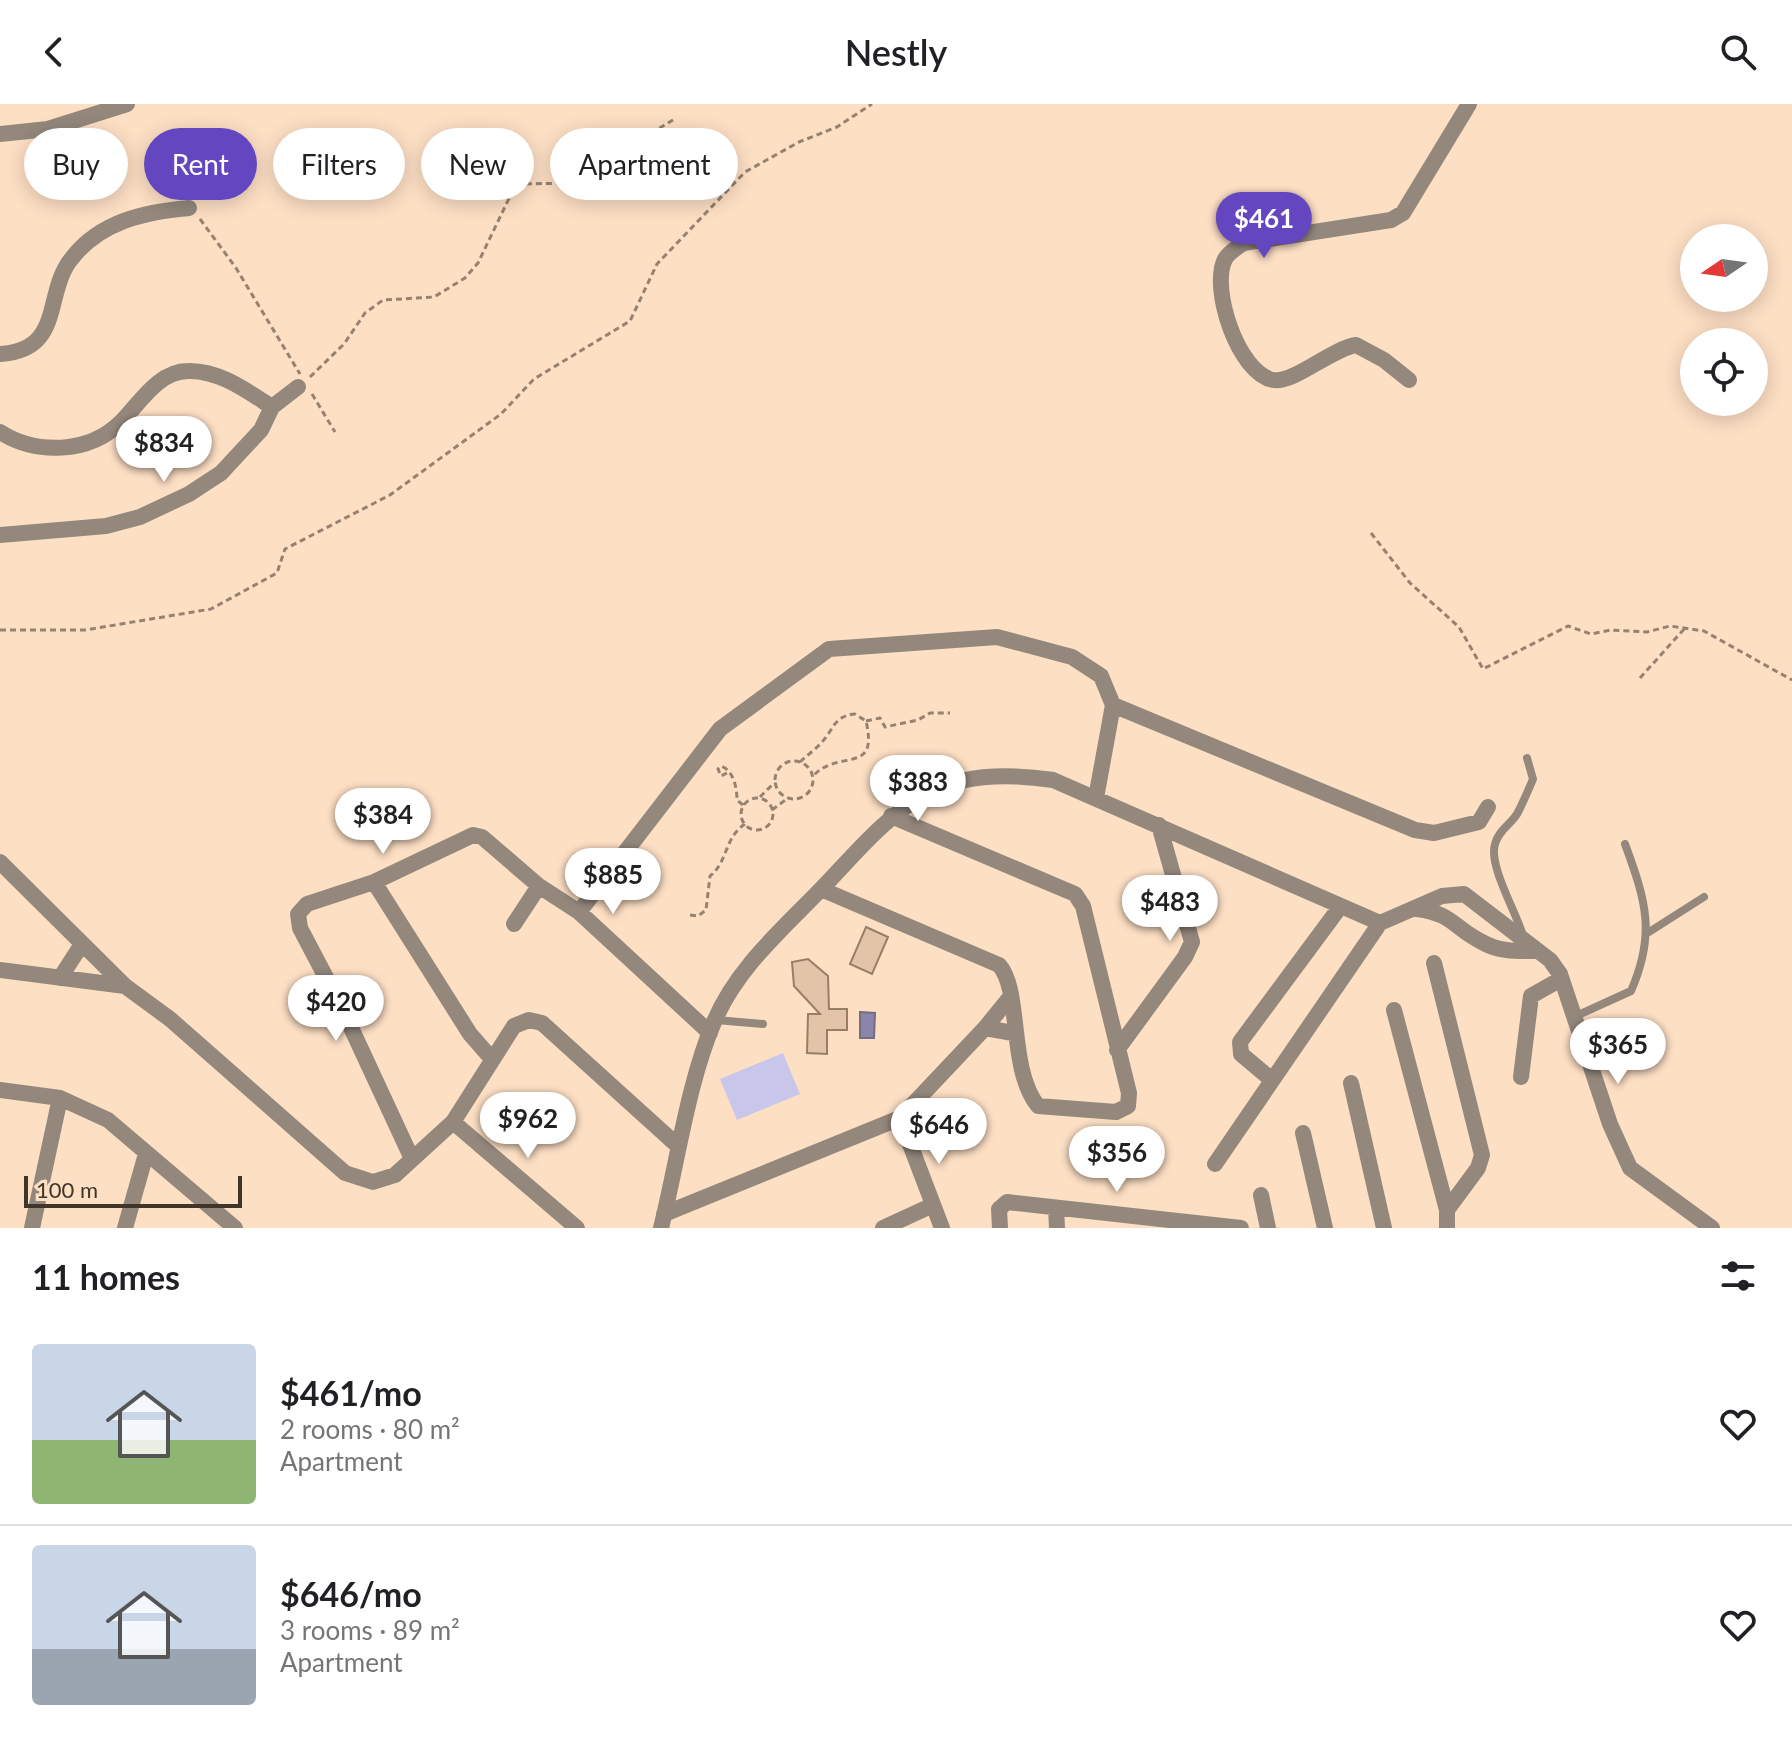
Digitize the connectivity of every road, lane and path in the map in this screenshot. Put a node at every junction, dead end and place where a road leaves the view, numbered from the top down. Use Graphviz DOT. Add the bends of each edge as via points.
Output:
graph roads {
  1 [pos="127,104"];
  2 [pos="872,104"];
  3 [pos="1469,104"];
  4 [pos="673,120"];
  5 [pos="0,134"];
  6 [pos="189,208"];
  7 [pos="0,354"];
  8 [pos="1409,380"];
  9 [pos="301,384"];
  10 [pos="272,407"];
  11 [pos="0,432"];
  12 [pos="335,432"];
  13 [pos="1371,533"];
  14 [pos="0,535"];
  15 [pos="1685,628"];
  16 [pos="0,630"];
  17 [pos="1640,678"];
  18 [pos="1792,680"];
  19 [pos="1113,705"];
  20 [pos="950,713"];
  21 [pos="866,721"];
  22 [pos="1527,758"];
  23 [pos="800,762"];
  24 [pos="727,773"];
  25 [pos="813,776"];
  26 [pos="775,782"];
  27 [pos="760,797"];
  28 [pos="788,798"];
  29 [pos="1096,798"];
  30 [pos="743,805"];
  31 [pos="1488,807"];
  32 [pos="772,810"];
  33 [pos="891,816"];
  34 [pos="745,824"];
  35 [pos="1159,825"];
  36 [pos="1625,844"];
  37 [pos="0,862"];
  38 [pos="374,882"];
  39 [pos="539,886"];
  40 [pos="821,889"];
  41 [pos="1704,897"];
  42 [pos="1340,907"];
  43 [pos="1417,909"];
  44 [pos="579,912"];
  45 [pos="690,915"];
  46 [pos="1494,916"];
  47 [pos="1380,923"];
  48 [pos="514,924"];
  49 [pos="1649,932"];
  50 [pos="1476,939"];
  51 [pos="82,944"];
  52 [pos="1529,949"];
  53 [pos="1434,963"];
  54 [pos="0,970"];
  55 [pos="60,978"];
  56 [pos="1561,979"];
  57 [pos="125,986"];
  58 [pos="1011,996"];
  59 [pos="1394,1010"];
  60 [pos="1573,1017"];
  61 [pos="763,1024"];
  62 [pos="712,1026"];
  63 [pos="985,1028"];
  64 [pos="1013,1033"];
  65 [pos="1117,1050"];
  66 [pos="491,1058"];
  67 [pos="1521,1077"];
  68 [pos="1272,1080"];
  69 [pos="1351,1083"];
  70 [pos="0,1090"];
  71 [pos="60,1098"];
  72 [pos="900,1118"];
  73 [pos="453,1122"];
  74 [pos="1303,1133"];
  75 [pos="678,1146"];
  76 [pos="146,1154"];
  77 [pos="412,1159"];
  78 [pos="1215,1164"];
  79 [pos="1261,1195"];
  80 [pos="933,1205"];
  81 [pos="1056,1208"];
  82 [pos="1447,1210"];
  83 [pos="662,1221"];
  84 [pos="1115,1221"];
  85 [pos="1174,1224"];
  86 [pos="230,1226"];
  87 [pos="32,1228"];
  88 [pos="125,1228"];
  89 [pos="577,1228"];
  90 [pos="883,1228"];
  91 [pos="942,1228"];
  92 [pos="1000,1228"];
  93 [pos="1057,1228"];
  94 [pos="1233,1228"];
  95 [pos="1241,1228"];
  96 [pos="1268,1228"];
  97 [pos="1325,1228"];
  98 [pos="1384,1228"];
  99 [pos="1447,1228"];
  100 [pos="1712,1228"];
  1 -- 5 [label="street" via="48,129"];
  2 -- 16 [label="path" via="745,172 657,264 630,321 534,379 501,414 390,495 285,549 277,573 211,609 85,630"];
  3 -- 8 [label="street" via="1403,213 1391,220 1243,243 1225,258 1219,284 1236,344 1247,364 1271,380 1286,380 1329,353 1356,345"];
  4 -- 9 [label="path" via="618,153 599,171 571,183 522,184 513,190 478,263 465,278 434,297 383,300"];
  6 -- 7 [label="street" via="133,216 90,240 70,260 46,330 29,347"];
  6 -- 9 [label="path" via="236,268"];
  9 -- 10 [label="street"];
  9 -- 12 [label="path"];
  10 -- 11 [label="street" via="215,375 188,370 157,383 119,424 81,445 38,447"];
  10 -- 14 [label="street" via="261,430 221,473 189,494 140,517 77,530"];
  13 -- 15 [label="path" via="1410,583 1459,627 1483,669 1568,626 1591,634"];
  15 -- 17 [label="path"];
  15 -- 18 [label="path" via="1704,631"];
  19 -- 29 [label="street"];
  19 -- 31 [label="street" via="1415,830 1434,833 1479,822"];
  19 -- 44 [label="street" via="1101,676 1072,657 1010,639 913,640 829,649 720,729"];
  20 -- 21 [label="path" via="930,713 885,727 880,718"];
  21 -- 23 [label="path" via="855,714 841,717"];
  21 -- 25 [label="path" via="870,741 865,753 827,765"];
  22 -- 52 [label="lane" via="1533,779 1515,817 1493,846"];
  23 -- 25 [label="path"];
  23 -- 26 [label="path" via="782,765"];
  24 -- 30 [label="path" via="737,783 737,800"];
  25 -- 28 [label="path" via="806,794"];
  26 -- 27 [label="path"];
  26 -- 28 [label="path"];
  27 -- 30 [label="path"];
  27 -- 32 [label="path"];
  28 -- 32 [label="path"];
  29 -- 33 [label="street" via="1053,780 1020,775 973,779 930,792"];
  29 -- 35 [label="street"];
  30 -- 34 [label="path"];
  32 -- 34 [label="path" via="764,828"];
  33 -- 40 [label="street"];
  33 -- 65 [label="street" via="1075,894 1083,906"];
  34 -- 45 [label="path" via="729,838 718,870 710,876 706,910"];
  35 -- 42 [label="street"];
  35 -- 65 [label="street" via="1198,939"];
  36 -- 49 [label="lane"];
  37 -- 51 [label="street"];
  38 -- 39 [label="street" via="473,835"];
  38 -- 66 [label="street" via="470,1034"];
  38 -- 77 [label="street" via="307,904 298,914 300,928"];
  39 -- 44 [label="street"];
  39 -- 48 [label="street"];
  40 -- 58 [label="street" via="999,965"];
  40 -- 62 [label="street" via="740,975"];
  41 -- 49 [label="lane"];
  42 -- 47 [label="street"];
  42 -- 68 [label="street" via="1240,1042 1241,1054"];
  43 -- 46 [label="street" via="1442,896 1464,894"];
  43 -- 47 [label="street"];
  43 -- 50 [label="street" via="1448,916"];
  44 -- 62 [label="street"];
  46 -- 50 [label="street"];
  46 -- 52 [label="street"];
  47 -- 68 [label="street"];
  49 -- 60 [label="lane" via="1631,991"];
  50 -- 52 [label="street" via="1504,950"];
  51 -- 55 [label="street"];
  51 -- 57 [label="street"];
  52 -- 56 [label="street" via="1550,960"];
  53 -- 82 [label="street" via="1482,1155"];
  54 -- 55 [label="street"];
  55 -- 57 [label="street"];
  56 -- 60 [label="street"];
  56 -- 67 [label="street" via="1531,996"];
  57 -- 77 [label="street" via="170,1019 345,1173 360,1180 386,1180"];
  58 -- 63 [label="street"];
  58 -- 64 [label="street"];
  59 -- 82 [label="street"];
  60 -- 100 [label="street" via="1630,1168"];
  61 -- 62 [label="lane"];
  62 -- 75 [label="street"];
  63 -- 64 [label="street"];
  63 -- 72 [label="street"];
  64 -- 65 [label="street" via="1029,1096 1047,1109 1116,1112 1128,1106"];
  66 -- 73 [label="street"];
  66 -- 75 [label="street" via="514,1026 529,1020 542,1023"];
  68 -- 78 [label="street"];
  69 -- 98 [label="street"];
  70 -- 71 [label="street"];
  71 -- 76 [label="street" via="108,1120"];
  71 -- 87 [label="street"];
  72 -- 80 [label="street"];
  72 -- 83 [label="street"];
  73 -- 77 [label="street"];
  73 -- 89 [label="street"];
  74 -- 97 [label="street"];
  75 -- 83 [label="street"];
  76 -- 86 [label="street"];
  76 -- 88 [label="street"];
  79 -- 96 [label="street"];
  80 -- 90 [label="street"];
  80 -- 91 [label="street"];
  81 -- 84 [label="street"];
  81 -- 92 [label="street" via="1007,1202 999,1209"];
  81 -- 93 [label="street"];
  82 -- 99 [label="street"];
  84 -- 85 [label="street"];
  85 -- 94 [label="street"];
  94 -- 95 [label="street"];
}
